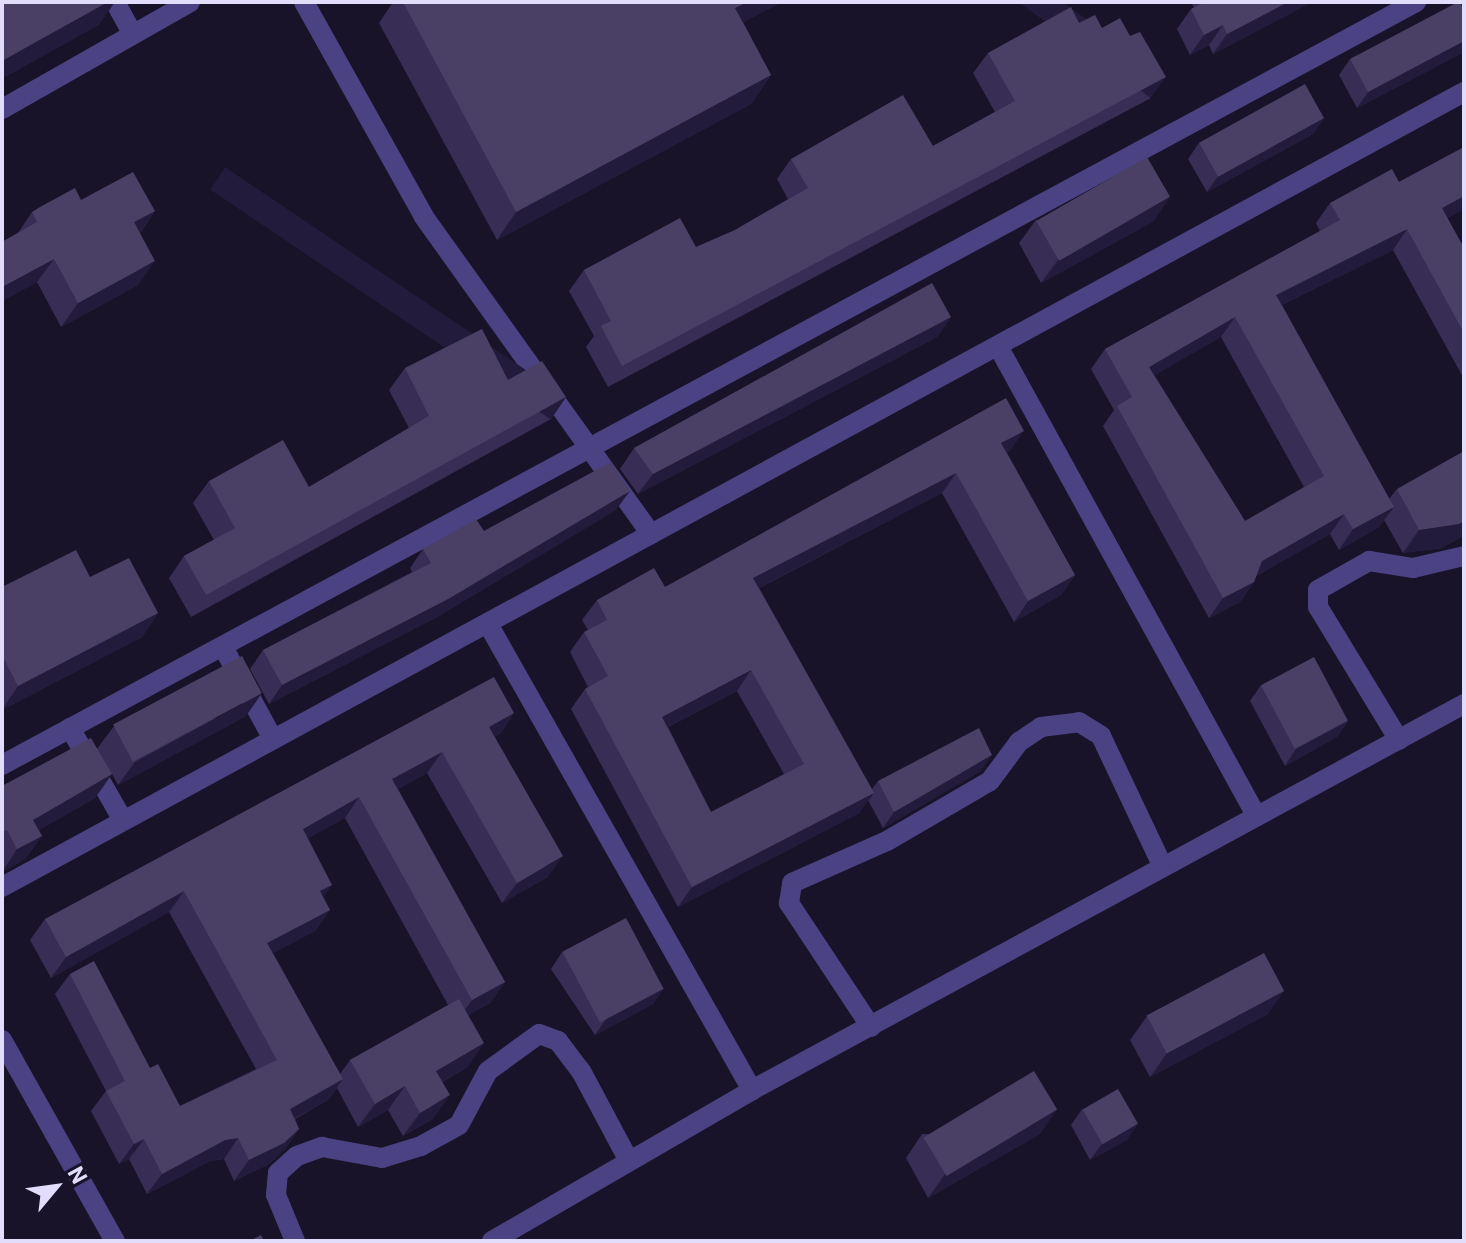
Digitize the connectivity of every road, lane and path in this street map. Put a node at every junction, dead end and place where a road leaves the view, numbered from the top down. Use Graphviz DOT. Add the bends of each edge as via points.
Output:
graph roads {
  1 [pos="115,2"];
  2 [pos="190,2"];
  3 [pos="304,2"];
  4 [pos="1416,2"];
  5 [pos="132,33"];
  6 [pos="1464,92"];
  7 [pos="2,109"];
  8 [pos="999,348"];
  9 [pos="591,445"];
  10 [pos="651,534"];
  11 [pos="1464,556"];
  12 [pos="488,624"];
  13 [pos="223,647"];
  14 [pos="1464,704"];
  15 [pos="70,728"];
  16 [pos="273,739"];
  17 [pos="1399,740"];
  18 [pos="2,765"];
  19 [pos="1256,815"];
  20 [pos="123,820"];
  21 [pos="1163,867"];
  22 [pos="2,887"];
  23 [pos="871,1027"];
  24 [pos="2,1040"];
  25 [pos="752,1090"];
  26 [pos="628,1159"];
  27 [pos="115,1241"];
  28 [pos="295,1241"];
  29 [pos="492,1241"];
  1 -- 5 [label="lane"];
  2 -- 5 [label="lane"];
  3 -- 9 [label="lane" via="424,217"];
  4 -- 9 [label="lane"];
  5 -- 7 [label="lane"];
  6 -- 8 [label="lane"];
  8 -- 10 [label="lane"];
  8 -- 19 [label="lane"];
  9 -- 10 [label="lane"];
  9 -- 13 [label="lane"];
  10 -- 12 [label="lane"];
  11 -- 17 [label="lane" via="1413,568 1369,561 1318,590 1318,607"];
  12 -- 16 [label="lane"];
  12 -- 25 [label="lane"];
  13 -- 15 [label="lane"];
  13 -- 16 [label="lane"];
  14 -- 17 [label="lane"];
  15 -- 18 [label="lane"];
  15 -- 20 [label="lane"];
  16 -- 20 [label="lane"];
  17 -- 19 [label="lane"];
  19 -- 21 [label="lane"];
  20 -- 22 [label="lane"];
  21 -- 23 [label="lane"];
  21 -- 23 [label="lane" via="1101,736 1079,722 1041,727 1019,742 990,781 887,841 792,883 789,903"];
  23 -- 25 [label="lane"];
  24 -- 27 [label="lane"];
  25 -- 26 [label="lane"];
  26 -- 28 [label="lane" via="581,1071 558,1041 539,1034 488,1071 459,1125 421,1146 382,1158 322,1147 297,1156 278,1173 276,1195"];
  26 -- 29 [label="lane"];
}
